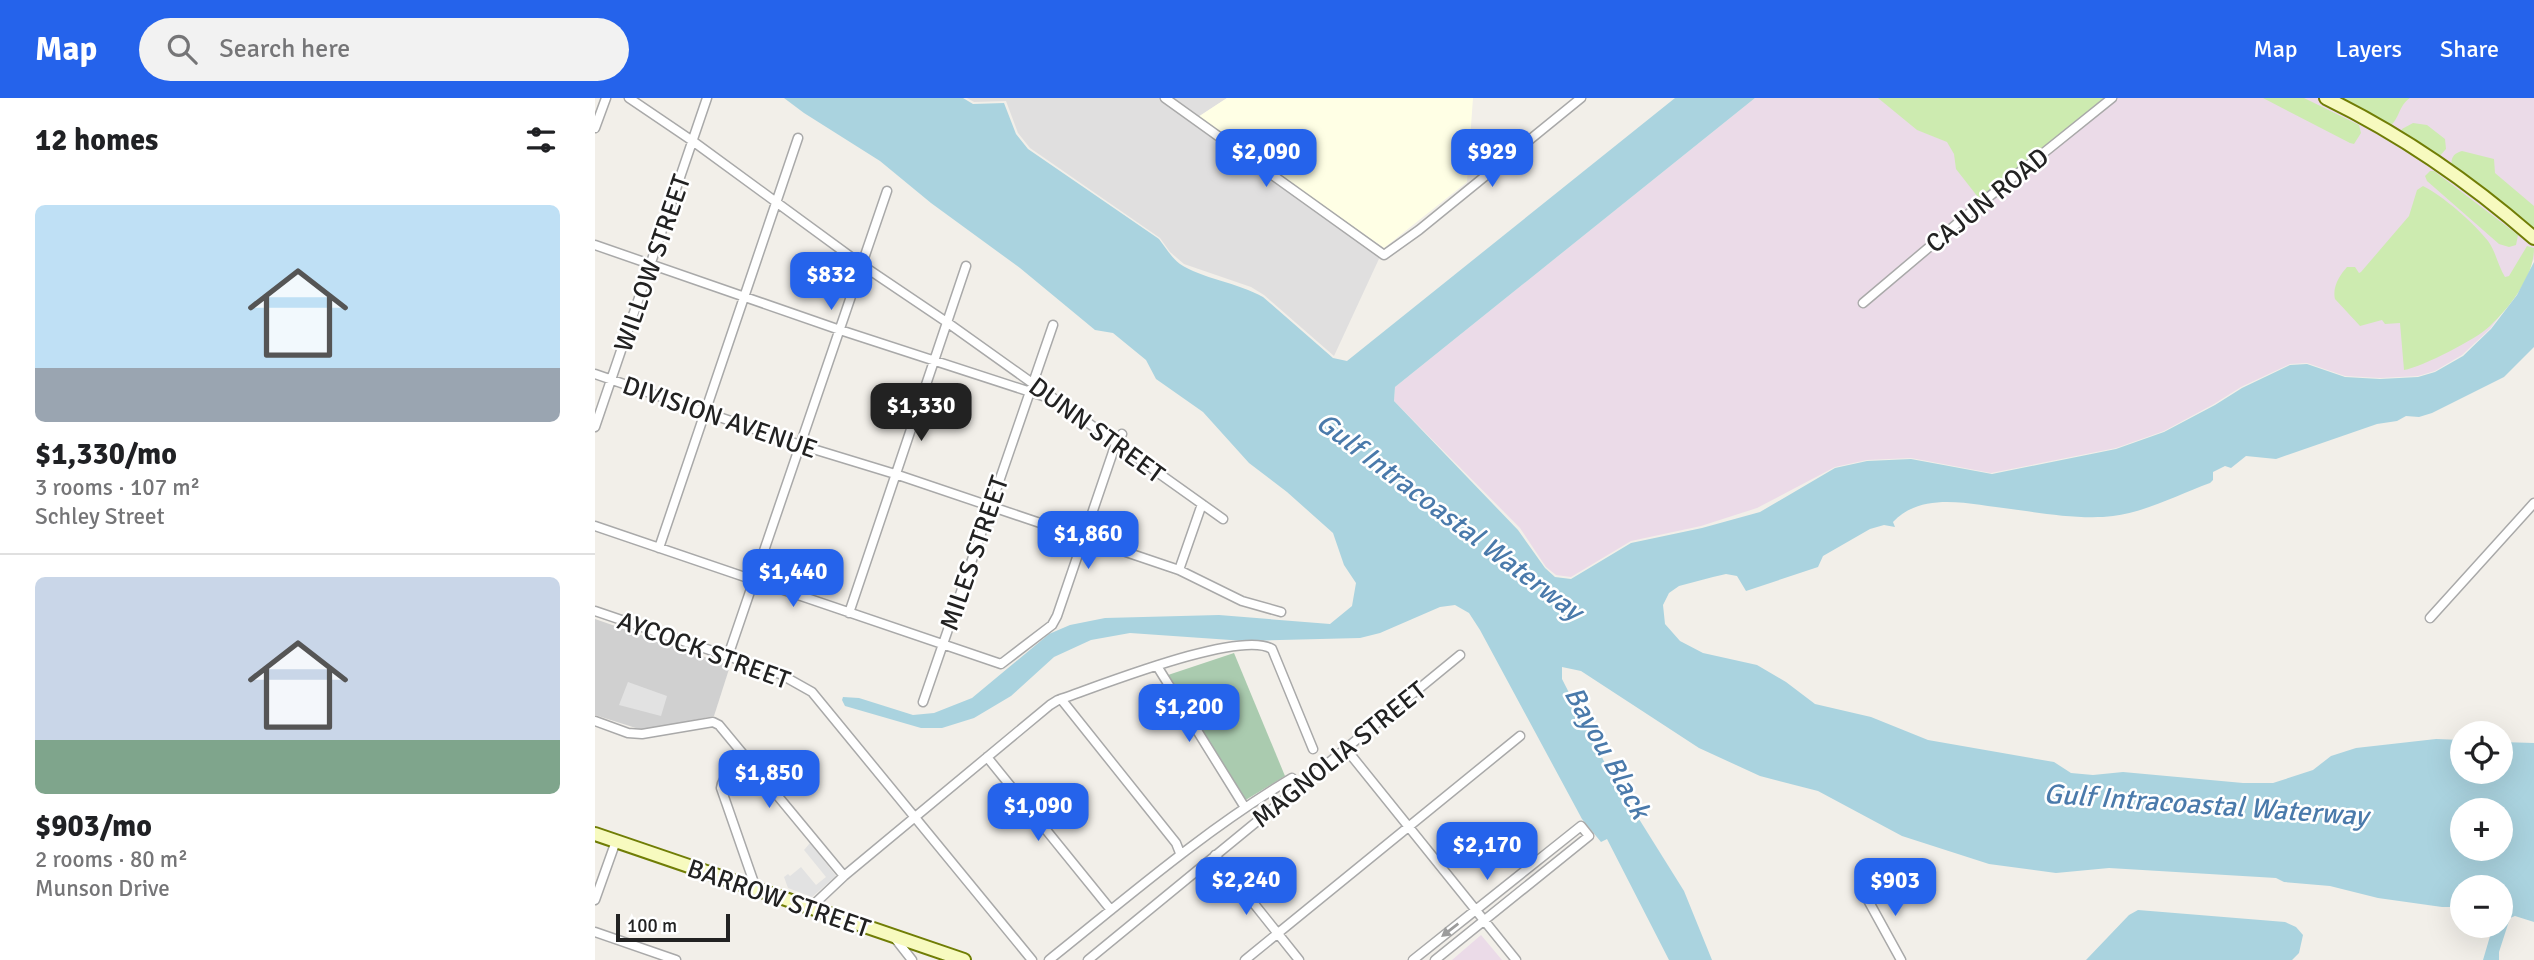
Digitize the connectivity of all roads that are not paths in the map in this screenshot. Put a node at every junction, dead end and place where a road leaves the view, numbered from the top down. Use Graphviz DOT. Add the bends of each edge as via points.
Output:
graph roads {
  1 [pos="606,98"];
  2 [pos="629,98"];
  3 [pos="707,98"];
  4 [pos="1164,98"];
  5 [pos="1581,98"];
  6 [pos="2112,98"];
  7 [pos="2326,98"];
  8 [pos="595,128"];
  9 [pos="798,138"];
  10 [pos="694,142"];
  11 [pos="887,191"];
  12 [pos="778,201"];
  13 [pos="2534,237"];
  14 [pos="595,245"];
  15 [pos="652,263"];
  16 [pos="862,265"];
  17 [pos="966,266"];
  18 [pos="745,298"];
  19 [pos="1863,303"];
  20 [pos="948,323"];
  21 [pos="1053,325"];
  22 [pos="840,330"];
  23 [pos="935,360"];
  24 [pos="595,374"];
  25 [pos="612,379"];
  26 [pos="1030,387"];
  27 [pos="706,412"];
  28 [pos="595,426"];
  29 [pos="1122,434"];
  30 [pos="1116,443"];
  31 [pos="800,445"];
  32 [pos="895,474"];
  33 [pos="2534,503"];
  34 [pos="1202,504"];
  35 [pos="989,506"];
  36 [pos="1223,520"];
  37 [pos="595,526"];
  38 [pos="1083,539"];
  39 [pos="659,548"];
  40 [pos="1179,570"];
  41 [pos="754,580"];
  42 [pos="595,611"];
  43 [pos="1281,612"];
  44 [pos="849,613"];
  45 [pos="2430,618"];
  46 [pos="943,644"];
  47 [pos="1460,655"];
  48 [pos="728,656"];
  49 [pos="1157,666"];
  50 [pos="1061,699"];
  51 [pos="923,702"];
  52 [pos="595,722"];
  53 [pos="1520,736"];
  54 [pos="1314,749"];
  55 [pos="1346,749"];
  56 [pos="987,757"];
  57 [pos="754,770"];
  58 [pos="1292,778"];
  59 [pos="1244,806"];
  60 [pos="915,816"];
  61 [pos="1409,827"];
  62 [pos="595,834"];
  63 [pos="616,841"];
  64 [pos="1180,853"];
  65 [pos="1215,855"];
  66 [pos="844,876"];
  67 [pos="752,889"];
  68 [pos="1863,891"];
  69 [pos="595,900"];
  70 [pos="810,908"];
  71 [pos="1111,910"];
  72 [pos="1476,910"];
  73 [pos="1484,920"];
  74 [pos="595,932"];
  75 [pos="1278,933"];
  76 [pos="894,937"];
  77 [pos="909,959"];
  78 [pos="676,960"];
  79 [pos="964,960"];
  80 [pos="1032,960"];
  81 [pos="1049,960"];
  82 [pos="1088,960"];
  83 [pos="1245,960"];
  84 [pos="1299,960"];
  85 [pos="1413,960"];
  86 [pos="1435,960"];
  87 [pos="1516,960"];
  88 [pos="1901,960"];
  1 -- 8 [label="street"];
  2 -- 10 [label="street, DUNN STREET"];
  3 -- 10 [label="street, WILLOW STREET"];
  4 -- 5 [label="street" via="1384,255"];
  6 -- 19 [label="street, CAJUN ROAD"];
  7 -- 13 [label="main road" via="2431,157"];
  9 -- 12 [label="street"];
  10 -- 12 [label="street, DUNN STREET"];
  10 -- 15 [label="street, WILLOW STREET"];
  11 -- 16 [label="street"];
  12 -- 16 [label="street, DUNN STREET"];
  12 -- 18 [label="street"];
  14 -- 15 [label="street"];
  15 -- 18 [label="street"];
  15 -- 25 [label="street, WILLOW STREET"];
  16 -- 20 [label="street, DUNN STREET"];
  16 -- 22 [label="street"];
  17 -- 20 [label="street"];
  18 -- 22 [label="street"];
  18 -- 27 [label="street"];
  20 -- 23 [label="street"];
  20 -- 26 [label="street, DUNN STREET"];
  21 -- 26 [label="street, MILES STREET"];
  22 -- 23 [label="street"];
  22 -- 31 [label="street"];
  23 -- 26 [label="street"];
  23 -- 32 [label="street"];
  24 -- 25 [label="street, DIVISION AVENUE"];
  25 -- 27 [label="street, DIVISION AVENUE"];
  25 -- 28 [label="street, WILLOW STREET"];
  26 -- 30 [label="street, DUNN STREET" via="1058,401"];
  26 -- 35 [label="street, MILES STREET"];
  27 -- 31 [label="street, DIVISION AVENUE"];
  27 -- 39 [label="street"];
  29 -- 30 [label="street"];
  30 -- 34 [label="street, DUNN STREET"];
  30 -- 38 [label="street"];
  31 -- 32 [label="street, DIVISION AVENUE"];
  31 -- 41 [label="street"];
  32 -- 35 [label="street, DIVISION AVENUE"];
  32 -- 44 [label="street"];
  33 -- 45 [label="street"];
  34 -- 36 [label="street, DUNN STREET"];
  34 -- 40 [label="street"];
  35 -- 38 [label="street, DIVISION AVENUE"];
  35 -- 46 [label="street, MILES STREET"];
  37 -- 39 [label="street"];
  38 -- 40 [label="street, DIVISION AVENUE"];
  38 -- 46 [label="street" via="1052,625 1001,664"];
  39 -- 41 [label="street"];
  40 -- 43 [label="street, DIVISION AVENUE" via="1242,601"];
  41 -- 44 [label="street"];
  41 -- 48 [label="street"];
  42 -- 48 [label="street, AYCOCK STREET"];
  44 -- 46 [label="street"];
  46 -- 51 [label="street, MILES STREET"];
  47 -- 55 [label="street, MAGNOLIA STREET"];
  48 -- 60 [label="street, AYCOCK STREET" via="793,680 812,692"];
  49 -- 50 [label="street"];
  49 -- 54 [label="street" via="1224,647 1267,646"];
  49 -- 59 [label="street"];
  50 -- 56 [label="street"];
  50 -- 64 [label="street"];
  52 -- 57 [label="street" via="642,734 713,722"];
  53 -- 61 [label="street"];
  55 -- 61 [label="street"];
  55 -- 65 [label="street, MAGNOLIA STREET"];
  56 -- 60 [label="street"];
  56 -- 71 [label="street"];
  57 -- 66 [label="street"];
  57 -- 67 [label="street" via="727,775 721,788 753,880"];
  58 -- 59 [label="street"];
  59 -- 64 [label="street"];
  60 -- 66 [label="street"];
  60 -- 80 [label="street"];
  61 -- 72 [label="street"];
  61 -- 75 [label="street"];
  62 -- 63 [label="main road, BARROW STREET"];
  63 -- 67 [label="main road, BARROW STREET"];
  63 -- 69 [label="street"];
  64 -- 71 [label="street"];
  65 -- 75 [label="street"];
  65 -- 82 [label="street, MAGNOLIA STREET"];
  66 -- 70 [label="street"];
  67 -- 70 [label="main road, BARROW STREET"];
  68 -- 88 [label="street"];
  70 -- 76 [label="main road, BARROW STREET"];
  71 -- 81 [label="street"];
  72 -- 73 [label="street"];
  72 -- 73 [label="street" via="1581,827 1589,836"];
  72 -- 85 [label="street, one-way"];
  73 -- 86 [label="street"];
  73 -- 87 [label="street"];
  74 -- 78 [label="street"];
  75 -- 83 [label="street"];
  75 -- 84 [label="street"];
  76 -- 77 [label="street"];
  76 -- 79 [label="main road, BARROW STREET"];
}
